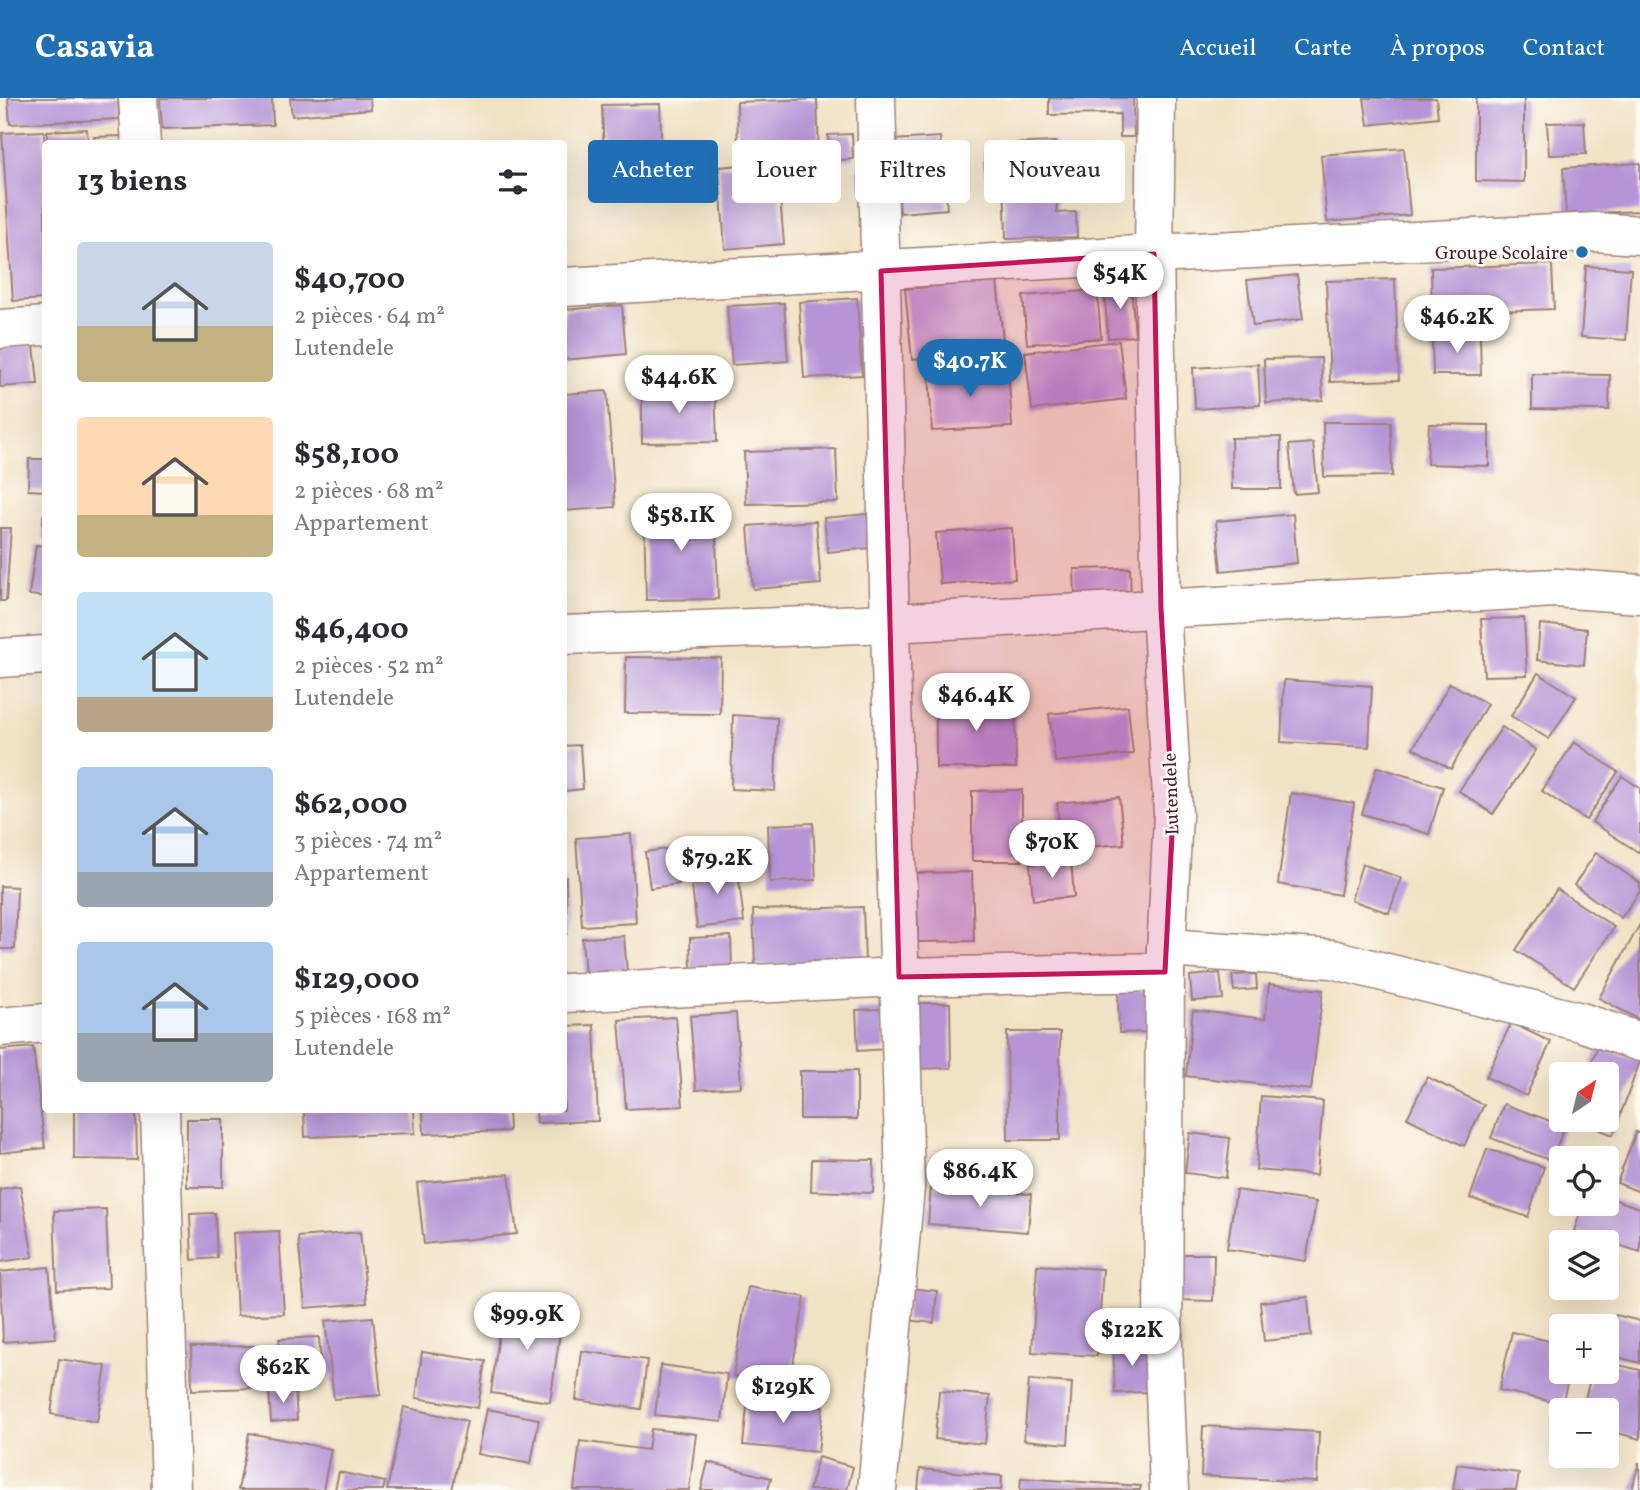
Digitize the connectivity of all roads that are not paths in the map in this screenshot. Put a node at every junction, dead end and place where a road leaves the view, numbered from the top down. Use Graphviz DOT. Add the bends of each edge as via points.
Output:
graph roads {
  1 [pos="138,98"];
  2 [pos="876,98"];
  3 [pos="1156,98"];
  4 [pos="141,140"];
  5 [pos="1640,234"];
  6 [pos="1154,254"];
  7 [pos="881,271"];
  8 [pos="567,288"];
  9 [pos="42,326"];
  10 [pos="0,329"];
  11 [pos="1640,594"];
  12 [pos="1161,609"];
  13 [pos="891,623"];
  14 [pos="567,635"];
  15 [pos="42,655"];
  16 [pos="0,657"];
  17 [pos="1165,960"];
  18 [pos="899,977"];
  19 [pos="567,993"];
  20 [pos="42,1023"];
  21 [pos="0,1027"];
  22 [pos="1640,1042"];
  23 [pos="160,1113"];
  24 [pos="171,1490"];
  25 [pos="877,1490"];
  26 [pos="1169,1490"];
  1 -- 4 [label="street"];
  2 -- 7 [label="street"];
  3 -- 6 [label="street, Lutendele"];
  5 -- 6 [label="street" via="1595,232"];
  6 -- 7 [label="street"];
  6 -- 12 [label="street, Lutendele"];
  7 -- 8 [label="street"];
  7 -- 13 [label="street"];
  9 -- 10 [label="street"];
  11 -- 12 [label="street" via="1556,588"];
  12 -- 13 [label="street"];
  12 -- 17 [label="street, Lutendele" via="1173,815"];
  13 -- 14 [label="street"];
  13 -- 18 [label="street"];
  15 -- 16 [label="street"];
  17 -- 18 [label="street"];
  17 -- 22 [label="street" via="1332,959 1581,1022"];
  17 -- 26 [label="street, Lutendele" via="1163,1343"];
  18 -- 19 [label="street"];
  18 -- 25 [label="street" via="905,1188"];
  20 -- 21 [label="street"];
  23 -- 24 [label="street"];
}
